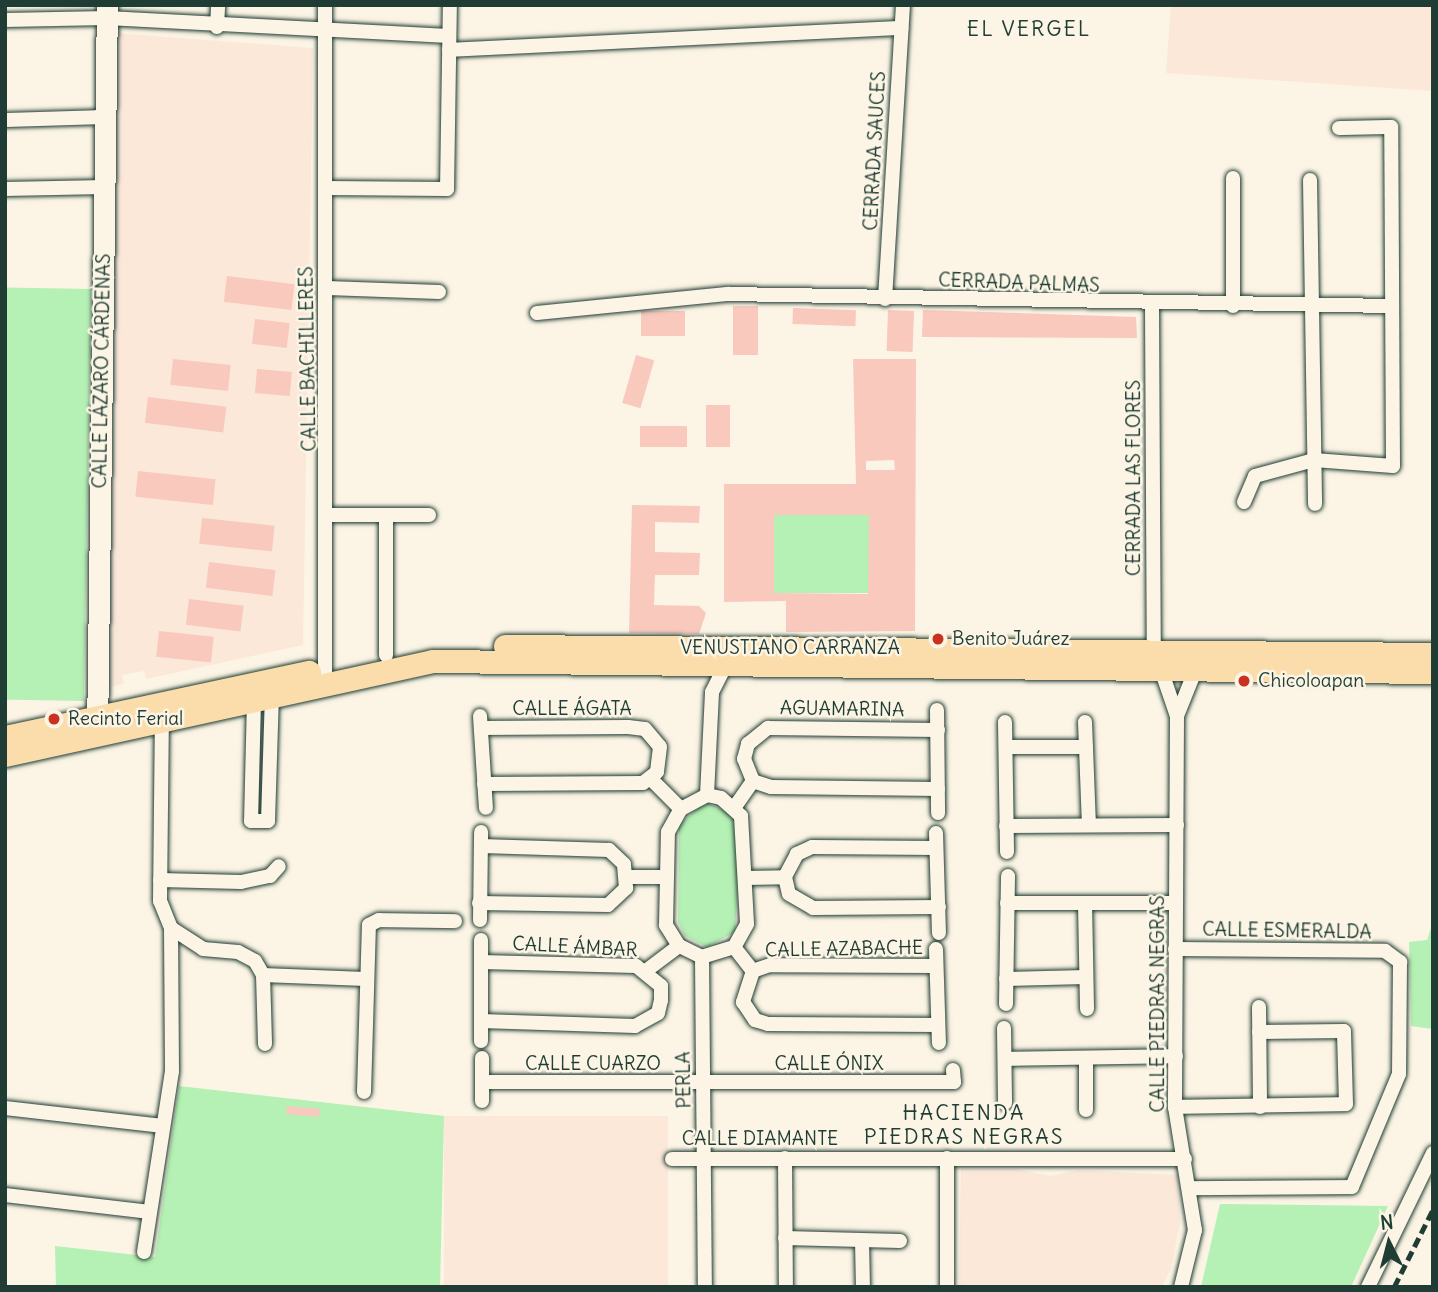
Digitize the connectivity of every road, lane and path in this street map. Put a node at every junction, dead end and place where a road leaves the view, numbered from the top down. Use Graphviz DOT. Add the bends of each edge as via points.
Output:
graph roads {
  1 [pos="218,5"];
  2 [pos="325,5"];
  3 [pos="450,5"];
  4 [pos="903,5"];
  5 [pos="107,11"];
  6 [pos="5,20"];
  7 [pos="217,27"];
  8 [pos="901,28"];
  9 [pos="324,33"];
  10 [pos="449,43"];
  11 [pos="106,117"];
  12 [pos="5,120"];
  13 [pos="1339,128"];
  14 [pos="1233,178"];
  15 [pos="1310,180"];
  16 [pos="105,187"];
  17 [pos="326,188"];
  18 [pos="5,189"];
  19 [pos="327,288"];
  20 [pos="439,292"];
  21 [pos="885,299"];
  22 [pos="1152,306"];
  23 [pos="1233,306"];
  24 [pos="1312,306"];
  25 [pos="1392,306"];
  26 [pos="537,313"];
  27 [pos="1314,460"];
  28 [pos="1244,502"];
  29 [pos="1315,503"];
  30 [pos="386,514"];
  31 [pos="429,514"];
  32 [pos="329,515"];
  33 [pos="452,651"];
  34 [pos="1433,654"];
  35 [pos="386,655"];
  36 [pos="695,657"];
  37 [pos="729,657"];
  38 [pos="1157,658"];
  39 [pos="1199,659"];
  40 [pos="1433,672"];
  41 [pos="325,676"];
  42 [pos="712,692"];
  43 [pos="263,698"];
  44 [pos="937,710"];
  45 [pos="162,713"];
  46 [pos="1177,716"];
  47 [pos="1005,722"];
  48 [pos="1085,722"];
  49 [pos="97,728"];
  50 [pos="938,730"];
  51 [pos="253,734"];
  52 [pos="271,734"];
  53 [pos="5,737"];
  54 [pos="1006,747"];
  55 [pos="1086,747"];
  56 [pos="5,755"];
  57 [pos="651,779"];
  58 [pos="753,781"];
  59 [pos="484,784"];
  60 [pos="938,789"];
  61 [pos="707,795"];
  62 [pos="486,808"];
  63 [pos="734,808"];
  64 [pos="681,809"];
  65 [pos="938,813"];
  66 [pos="1089,825"];
  67 [pos="1177,825"];
  68 [pos="1006,826"];
  69 [pos="1007,852"];
  70 [pos="279,866"];
  71 [pos="1007,876"];
  72 [pos="626,877"];
  73 [pos="667,877"];
  74 [pos="785,877"];
  75 [pos="746,878"];
  76 [pos="160,880"];
  77 [pos="479,903"];
  78 [pos="1007,903"];
  79 [pos="1085,903"];
  80 [pos="1175,903"];
  81 [pos="939,906"];
  82 [pos="480,920"];
  83 [pos="455,921"];
  84 [pos="171,928"];
  85 [pos="939,933"];
  86 [pos="481,940"];
  87 [pos="679,946"];
  88 [pos="734,947"];
  89 [pos="936,949"];
  90 [pos="1175,949"];
  91 [pos="702,957"];
  92 [pos="481,962"];
  93 [pos="936,966"];
  94 [pos="647,970"];
  95 [pos="753,971"];
  96 [pos="263,975"];
  97 [pos="1086,977"];
  98 [pos="365,979"];
  99 [pos="1006,979"];
  100 [pos="1006,1004"];
  101 [pos="1259,1007"];
  102 [pos="1087,1009"];
  103 [pos="481,1021"];
  104 [pos="938,1025"];
  105 [pos="1004,1028"];
  106 [pos="1259,1032"];
  107 [pos="481,1041"];
  108 [pos="939,1043"];
  109 [pos="265,1044"];
  110 [pos="1175,1056"];
  111 [pos="482,1058"];
  112 [pos="1086,1058"];
  113 [pos="1005,1059"];
  114 [pos="954,1076"];
  115 [pos="482,1082"];
  116 [pos="703,1083"];
  117 [pos="364,1092"];
  118 [pos="482,1101"];
  119 [pos="1005,1103"];
  120 [pos="1175,1107"];
  121 [pos="1260,1107"];
  122 [pos="5,1108"];
  123 [pos="1087,1110"];
  124 [pos="163,1126"];
  125 [pos="1433,1153"];
  126 [pos="705,1158"];
  127 [pos="785,1158"];
  128 [pos="947,1158"];
  129 [pos="672,1159"];
  130 [pos="1185,1159"];
  131 [pos="1191,1188"];
  132 [pos="5,1195"];
  133 [pos="150,1212"];
  134 [pos="785,1238"];
  135 [pos="862,1241"];
  136 [pos="900,1241"];
  137 [pos="144,1252"];
  138 [pos="705,1287"];
  139 [pos="786,1287"];
  140 [pos="863,1287"];
  141 [pos="947,1287"];
  142 [pos="1181,1287"];
  143 [pos="1368,1287"];
  1 -- 7 [label="street"];
  2 -- 9 [label="street, CALLE BACHILLERES"];
  3 -- 10 [label="street"];
  4 -- 8 [label="street, CERRADA SAUCES"];
  5 -- 6 [label="street"];
  5 -- 7 [label="street"];
  5 -- 11 [label="street, CALLE LÁZARO CÁRDENAS"];
  7 -- 9 [label="street"];
  8 -- 10 [label="street"];
  8 -- 21 [label="street, CERRADA SAUCES"];
  9 -- 10 [label="street"];
  9 -- 17 [label="street, CALLE BACHILLERES"];
  10 -- 17 [label="street" via="447,189"];
  11 -- 12 [label="street"];
  11 -- 16 [label="street, CALLE LÁZARO CÁRDENAS"];
  13 -- 25 [label="street" via="1391,127"];
  14 -- 23 [label="street"];
  15 -- 24 [label="street"];
  16 -- 18 [label="street"];
  16 -- 49 [label="street, CALLE LÁZARO CÁRDENAS"];
  17 -- 19 [label="street, CALLE BACHILLERES"];
  19 -- 20 [label="street"];
  19 -- 32 [label="street, CALLE BACHILLERES"];
  21 -- 22 [label="street, CERRADA PALMAS"];
  21 -- 26 [label="street, CERRADA PALMAS" via="729,294"];
  22 -- 23 [label="street, CERRADA PALMAS"];
  22 -- 38 [label="street, CERRADA LAS FLORES"];
  23 -- 24 [label="street, CERRADA PALMAS"];
  24 -- 25 [label="street, CERRADA PALMAS"];
  24 -- 27 [label="street"];
  25 -- 27 [label="street" via="1393,466"];
  27 -- 28 [label="street" via="1255,476"];
  27 -- 29 [label="street"];
  30 -- 31 [label="street"];
  30 -- 32 [label="street"];
  30 -- 35 [label="street"];
  32 -- 41 [label="street, CALLE BACHILLERES"];
  33 -- 35 [label="main road"];
  33 -- 36 [label="main road, VENUSTIANO CARRANZA"];
  33 -- 41 [label="main road"];
  34 -- 39 [label="main road, VENUSTIANO CARRANZA"];
  35 -- 41 [label="main road"];
  36 -- 37 [label="main road, VENUSTIANO CARRANZA"];
  36 -- 42 [label="street"];
  37 -- 38 [label="main road, VENUSTIANO CARRANZA"];
  37 -- 42 [label="street"];
  38 -- 39 [label="main road, VENUSTIANO CARRANZA"];
  38 -- 46 [label="street, CALLE PIEDRAS NEGRAS"];
  39 -- 40 [label="main road, VENUSTIANO CARRANZA"];
  39 -- 46 [label="street, CALLE PIEDRAS NEGRAS"];
  41 -- 43 [label="main road"];
  41 -- 45 [label="main road"];
  42 -- 61 [label="street"];
  43 -- 45 [label="main road"];
  43 -- 51 [label="street"];
  43 -- 52 [label="street"];
  44 -- 50 [label="street"];
  45 -- 49 [label="main road"];
  45 -- 76 [label="street"];
  46 -- 67 [label="street, CALLE PIEDRAS NEGRAS"];
  47 -- 54 [label="street"];
  48 -- 55 [label="street"];
  49 -- 53 [label="main road"];
  49 -- 56 [label="main road"];
  50 -- 58 [label="street, AGUAMARINA" via="768,728 748,744 744,759"];
  50 -- 60 [label="street"];
  51 -- 52 [label="street"];
  51 -- 52 [label="street" via="251,821 268,821"];
  54 -- 55 [label="street"];
  54 -- 68 [label="street"];
  55 -- 66 [label="street"];
  57 -- 59 [label="street" via="630,786"];
  57 -- 59 [label="street, CALLE ÁGATA" via="660,747 645,729 481,722"];
  57 -- 64 [label="street"];
  58 -- 60 [label="street" via="771,787"];
  58 -- 63 [label="street"];
  59 -- 62 [label="street"];
  60 -- 65 [label="street"];
  61 -- 63 [label="street"];
  61 -- 64 [label="street"];
  63 -- 75 [label="street" via="746,832"];
  64 -- 73 [label="street" via="668,832"];
  66 -- 67 [label="street"];
  66 -- 68 [label="street"];
  67 -- 80 [label="street, CALLE PIEDRAS NEGRAS"];
  68 -- 69 [label="street"];
  70 -- 76 [label="street" via="270,876 241,882"];
  71 -- 78 [label="street"];
  72 -- 73 [label="street"];
  72 -- 77 [label="street" via="621,898 608,905"];
  72 -- 77 [label="street" via="609,850 481,839"];
  73 -- 87 [label="street" via="666,925"];
  74 -- 75 [label="street"];
  74 -- 81 [label="street" via="789,894 813,908"];
  74 -- 81 [label="street" via="797,854 812,848 936,840"];
  75 -- 88 [label="street" via="747,924"];
  76 -- 84 [label="street"];
  77 -- 82 [label="street"];
  78 -- 79 [label="street"];
  78 -- 99 [label="street"];
  79 -- 80 [label="street"];
  79 -- 97 [label="street"];
  80 -- 90 [label="street, CALLE PIEDRAS NEGRAS"];
  81 -- 85 [label="street"];
  83 -- 98 [label="street" via="373,921"];
  84 -- 96 [label="street" via="203,949 238,952"];
  84 -- 124 [label="street" via="172,1071"];
  86 -- 92 [label="street"];
  87 -- 91 [label="street"];
  87 -- 94 [label="street"];
  88 -- 91 [label="street"];
  88 -- 95 [label="street, CALLE AZABACHE"];
  89 -- 93 [label="street"];
  90 -- 110 [label="street, CALLE PIEDRAS NEGRAS"];
  90 -- 131 [label="street, CALLE ESMERALDA" via="1395,953 1399,1074 1352,1187"];
  91 -- 116 [label="street, PERLA"];
  92 -- 94 [label="street, CALLE ÁMBAR"];
  92 -- 103 [label="street"];
  93 -- 95 [label="street, CALLE AZABACHE"];
  93 -- 104 [label="street"];
  94 -- 103 [label="street, CALLE ÁMBAR" via="661,986 661,1000 658,1013 635,1026"];
  95 -- 104 [label="street, CALLE AZABACHE" via="743,1002 755,1020"];
  96 -- 98 [label="street"];
  96 -- 109 [label="street"];
  97 -- 99 [label="street"];
  97 -- 102 [label="street"];
  98 -- 117 [label="street"];
  99 -- 100 [label="street"];
  101 -- 106 [label="street"];
  103 -- 107 [label="street"];
  104 -- 108 [label="street"];
  105 -- 113 [label="street"];
  106 -- 121 [label="street"];
  106 -- 121 [label="street" via="1344,1031 1346,1104"];
  110 -- 112 [label="street"];
  110 -- 120 [label="street, CALLE PIEDRAS NEGRAS"];
  111 -- 115 [label="street"];
  112 -- 113 [label="street"];
  112 -- 123 [label="street"];
  113 -- 119 [label="street"];
  114 -- 116 [label="street, CALLE ÓNIX"];
  115 -- 116 [label="street, CALLE CUARZO"];
  115 -- 118 [label="street"];
  116 -- 126 [label="street, PERLA"];
  120 -- 121 [label="street"];
  120 -- 130 [label="street, CALLE PIEDRAS NEGRAS"];
  122 -- 124 [label="street"];
  124 -- 133 [label="street"];
  125 -- 143 [label="street"];
  126 -- 127 [label="street, CALLE DIAMANTE"];
  126 -- 129 [label="street, CALLE DIAMANTE"];
  126 -- 138 [label="street, PERLA"];
  127 -- 128 [label="street, CALLE DIAMANTE"];
  127 -- 134 [label="street"];
  128 -- 130 [label="street, CALLE DIAMANTE"];
  128 -- 141 [label="street"];
  130 -- 131 [label="street, CALLE PIEDRAS NEGRAS"];
  131 -- 142 [label="street, CALLE PIEDRAS NEGRAS" via="1195,1230"];
  132 -- 133 [label="street"];
  133 -- 137 [label="street"];
  134 -- 135 [label="street"];
  134 -- 139 [label="street"];
  135 -- 136 [label="street"];
  135 -- 140 [label="street"];
}
